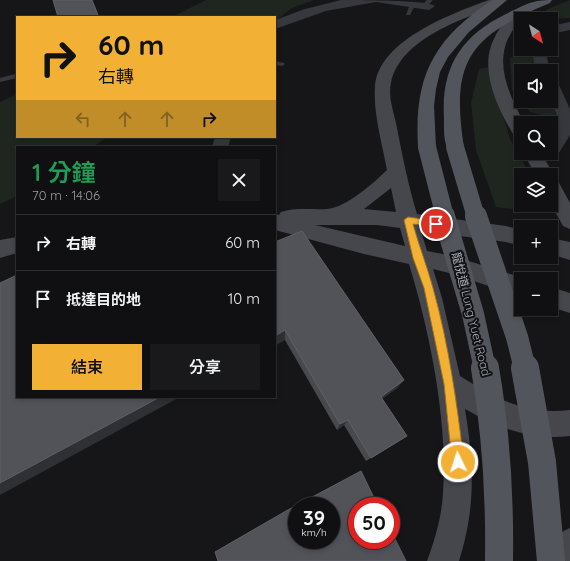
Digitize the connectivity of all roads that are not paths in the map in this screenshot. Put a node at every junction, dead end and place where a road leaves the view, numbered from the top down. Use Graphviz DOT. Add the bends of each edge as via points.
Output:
graph roads {
  1 [pos="371,0"];
  2 [pos="380,0"];
  3 [pos="546,0"];
  4 [pos="499,1"];
  5 [pos="428,4"];
  6 [pos="409,5"];
  7 [pos="520,12"];
  8 [pos="514,15"];
  9 [pos="514,18"];
  10 [pos="276,25"];
  11 [pos="570,26"];
  12 [pos="558,29"];
  13 [pos="15,76"];
  14 [pos="0,80"];
  15 [pos="558,99"];
  16 [pos="514,117"];
  17 [pos="558,142"];
  18 [pos="396,172"];
  19 [pos="558,199"];
  20 [pos="276,216"];
  21 [pos="329,218"];
  22 [pos="408,220"];
  23 [pos="570,221"];
  24 [pos="276,222"];
  25 [pos="514,237"];
  26 [pos="16,245"];
  27 [pos="558,248"];
  28 [pos="0,249"];
  29 [pos="570,251"];
  30 [pos="418,258"];
  31 [pos="514,285"];
  32 [pos="558,299"];
  33 [pos="570,303"];
  34 [pos="449,384"];
  35 [pos="570,423"];
  36 [pos="570,542"];
  37 [pos="443,561"];
  38 [pos="499,561"];
  39 [pos="551,561"];
  40 [pos="557,561"];
  1 -- 10 [label="street" via="321,7"];
  2 -- 6 [label="street"];
  3 -- 7 [label="main road"];
  4 -- 18 [label="main road, 龍悅道 Lung Yuet Road" via="465,12 423,34 408,44 389,68 383,84 383,99"];
  4 -- 38 [label="main road, 龍悅道 Lung Yuet Road, bridge" via="458,33 444,52 435,68 425,106 427,147 488,376 499,460"];
  5 -- 6 [label="street"];
  8 -- 39 [label="main road, bridge" via="487,28 476,38 461,60 452,88 451,126 474,211 517,337 530,391 542,462"];
  9 -- 16 [label="main road" via="498,49 497,69"];
  11 -- 12 [label="street"];
  13 -- 14 [label="lane"];
  15 -- 17 [label="street" via="565,115 564,132"];
  18 -- 21 [label="main road" via="383,186 361,202"];
  18 -- 22 [label="main road, 龍悅道 Lung Yuet Road"];
  19 -- 23 [label="main road"];
  20 -- 21 [label="main road"];
  21 -- 22 [label="main road" via="365,216"];
  22 -- 25 [label="main road"];
  22 -- 30 [label="main road, 龍悅道 Lung Yuet Road"];
  24 -- 30 [label="main road"];
  26 -- 28 [label="main road"];
  27 -- 29 [label="main road"];
  30 -- 31 [label="main road" via="452,265"];
  30 -- 34 [label="main road, 龍悅道 Lung Yuet Road" via="428,288"];
  32 -- 33 [label="main road"];
  34 -- 35 [label="main road" via="497,411 520,420 541,425"];
  34 -- 37 [label="main road, 龍悅道 Lung Yuet Road" via="457,445 458,494"];
  36 -- 40 [label="main road"];
}
